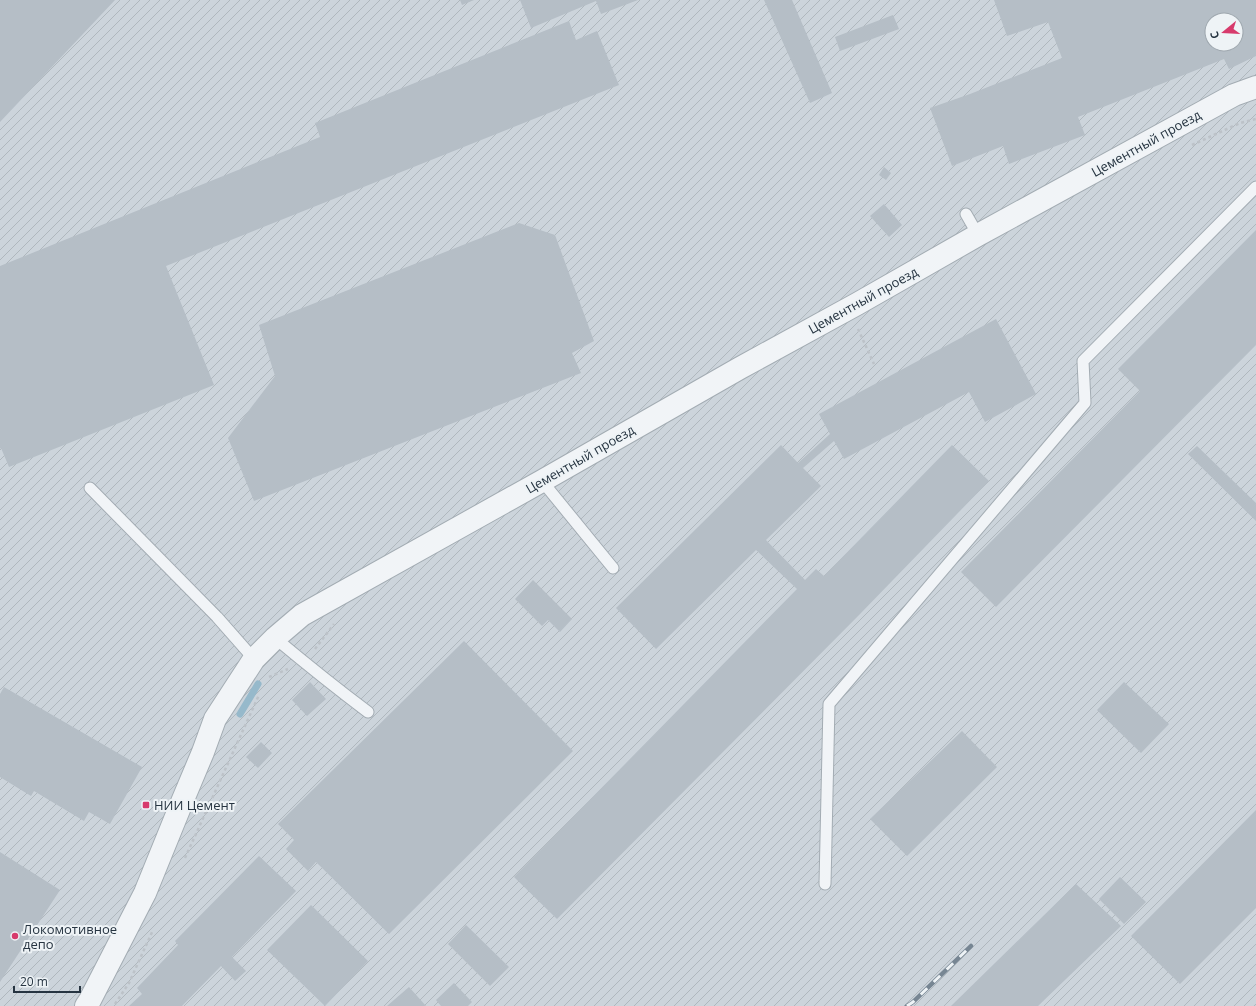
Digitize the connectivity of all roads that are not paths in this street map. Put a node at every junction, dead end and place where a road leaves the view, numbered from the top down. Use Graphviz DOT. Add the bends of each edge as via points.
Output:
graph roads {
  1 [pos="1256,88"];
  2 [pos="1256,187"];
  3 [pos="966,214"];
  4 [pos="978,235"];
  5 [pos="542,481"];
  6 [pos="90,488"];
  7 [pos="613,568"];
  8 [pos="275,638"];
  9 [pos="254,659"];
  10 [pos="368,712"];
  11 [pos="825,884"];
  12 [pos="86,1006"];
  1 -- 4 [label="street, Цементный проезд" via="1234,96"];
  2 -- 11 [label="lane" via="1083,361 1085,403 829,704"];
  3 -- 4 [label="lane"];
  4 -- 5 [label="street, Цементный проезд"];
  5 -- 7 [label="lane"];
  5 -- 8 [label="street, Цементный проезд" via="302,615"];
  6 -- 9 [label="lane" via="217,617"];
  8 -- 9 [label="street, Цементный проезд"];
  8 -- 10 [label="lane"];
  9 -- 12 [label="street, Цементный проезд" via="215,719 145,893"];
}
